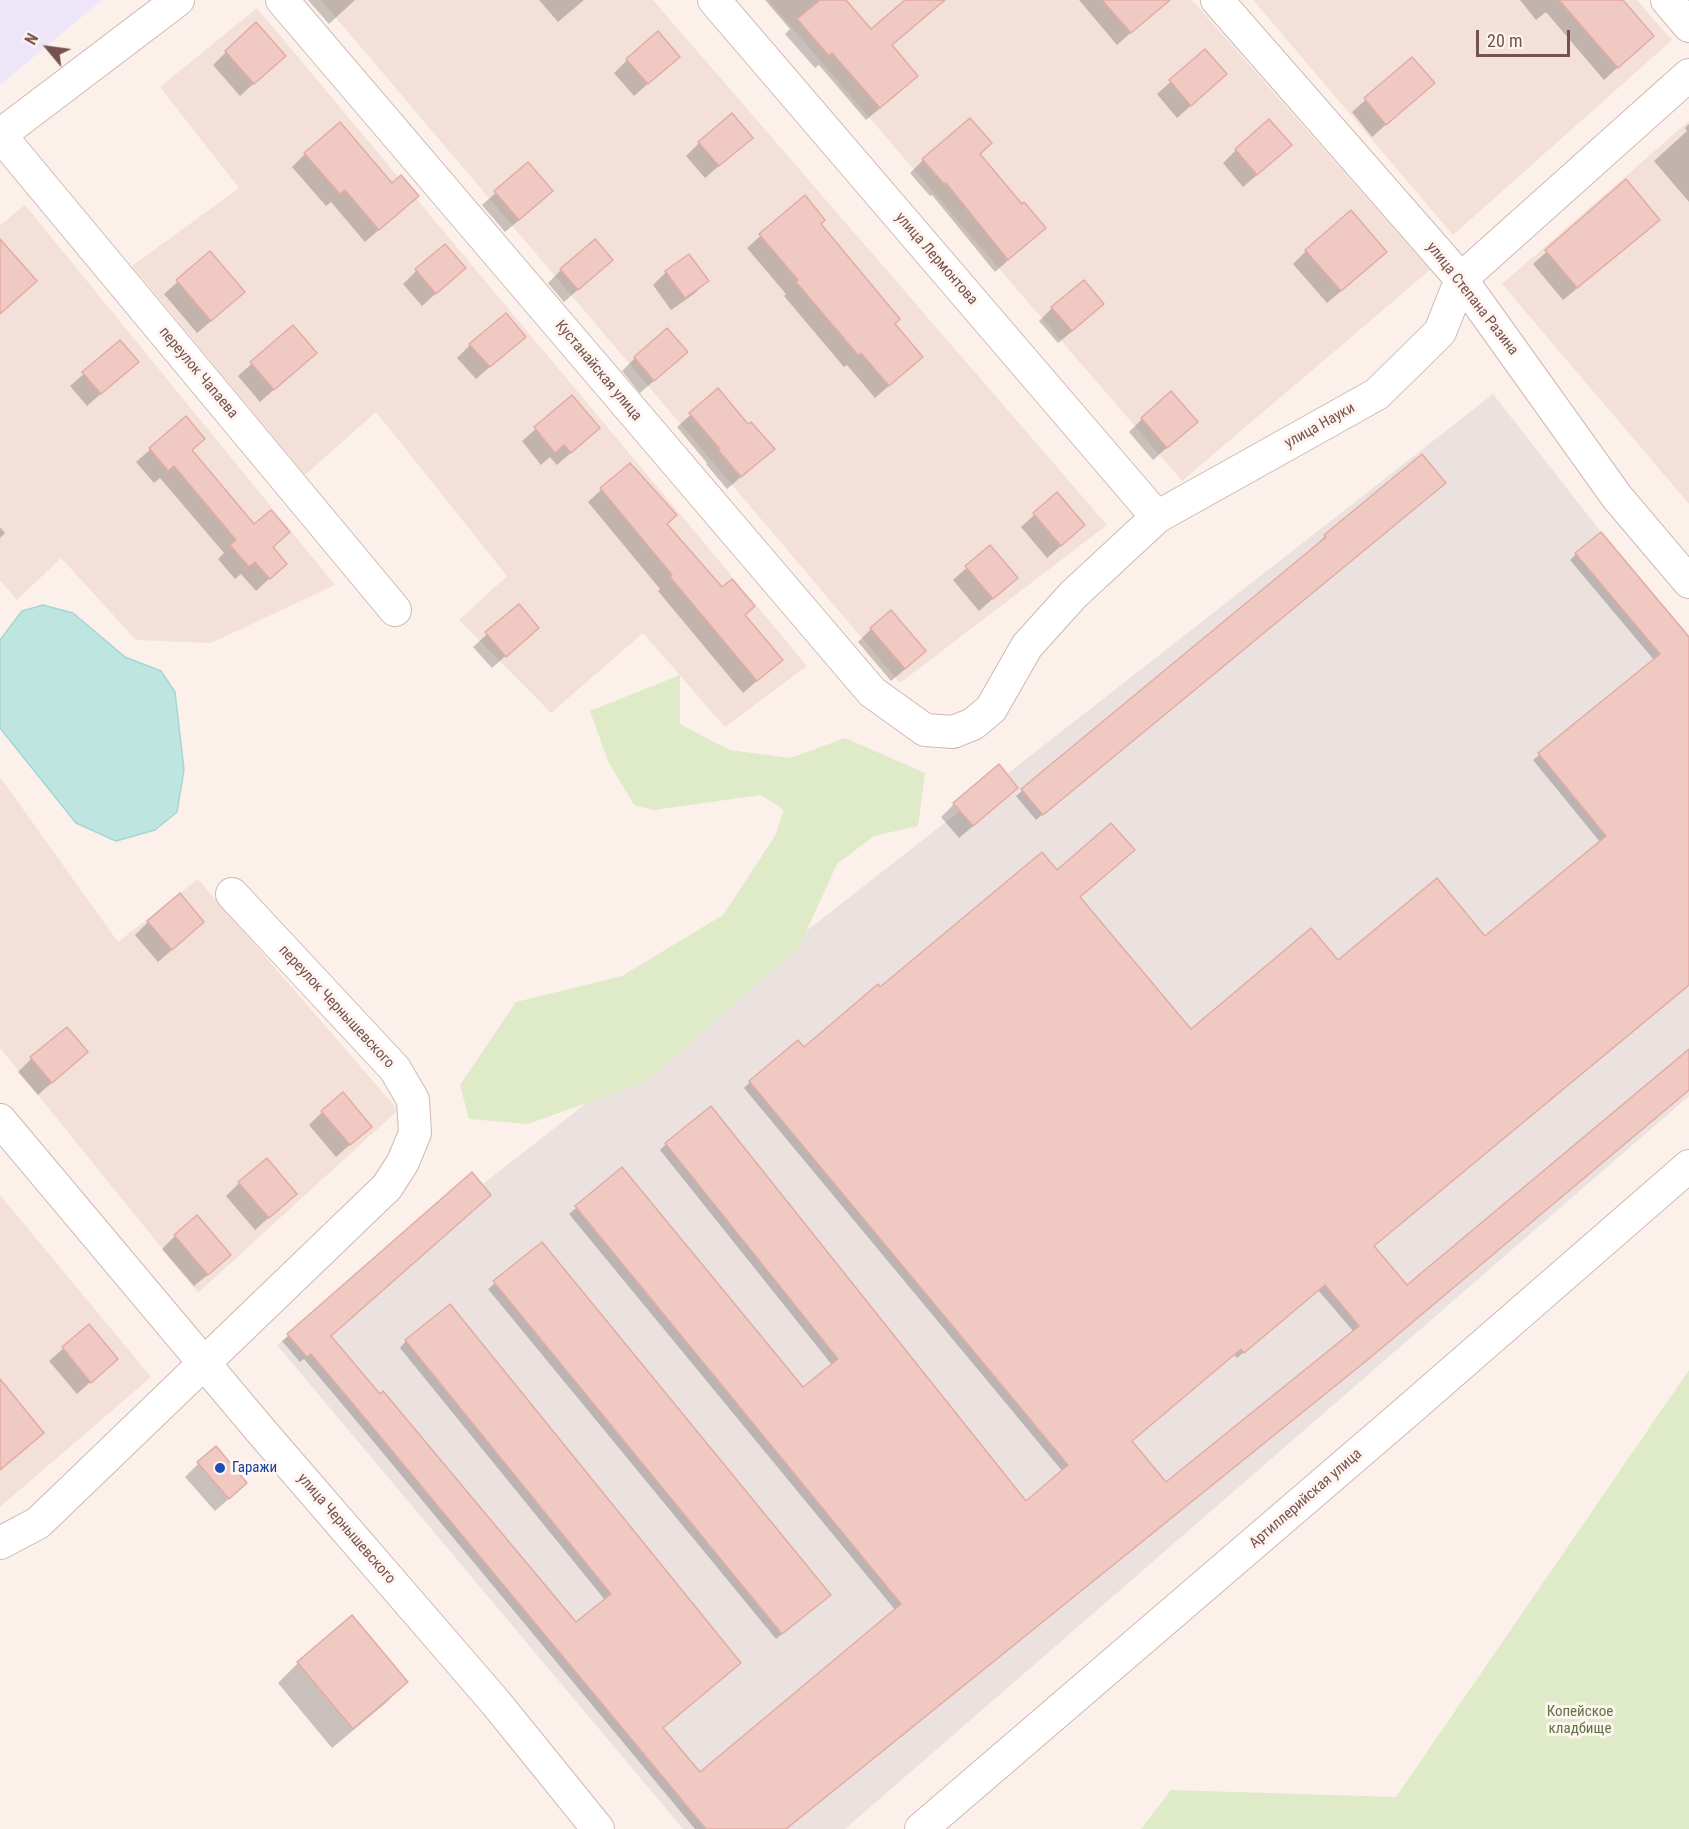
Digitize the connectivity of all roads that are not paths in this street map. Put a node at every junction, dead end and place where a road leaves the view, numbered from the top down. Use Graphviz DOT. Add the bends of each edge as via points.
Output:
graph roads {
  1 [pos="178,0"];
  2 [pos="282,0"];
  3 [pos="714,0"];
  4 [pos="1217,0"];
  5 [pos="1666,0"];
  6 [pos="1689,26"];
  7 [pos="1689,75"];
  8 [pos="0,135"];
  9 [pos="1461,279"];
  10 [pos="1157,517"];
  11 [pos="1689,582"];
  12 [pos="395,610"];
  13 [pos="925,730"];
  14 [pos="232,894"];
  15 [pos="0,1120"];
  16 [pos="1689,1166"];
  17 [pos="204,1362"];
  18 [pos="0,1543"];
  19 [pos="598,1829"];
  20 [pos="921,1829"];
  1 -- 8 [label="street"];
  2 -- 13 [label="street, Кустанайская улица" via="872,692"];
  3 -- 10 [label="street, улица Лермонтова"];
  4 -- 9 [label="street, улица Степана Разина"];
  5 -- 6 [label="street"];
  7 -- 9 [label="street, улица Науки"];
  8 -- 12 [label="street, переулок Чапаева"];
  9 -- 10 [label="street, улица Науки" via="1440,332 1377,394"];
  9 -- 11 [label="street, улица Степана Разина" via="1617,497"];
  10 -- 13 [label="street, улица Науки" via="1073,595 1027,646 991,709 973,724 952,732"];
  14 -- 17 [label="street, переулок Чернышевского" via="395,1069 413,1100 415,1133 387,1187"];
  15 -- 17 [label="street, улица Чернышевского"];
  16 -- 20 [label="street, Артиллерийская улица"];
  17 -- 18 [label="street" via="38,1523"];
  17 -- 19 [label="street, улица Чернышевского" via="496,1703"];
}
